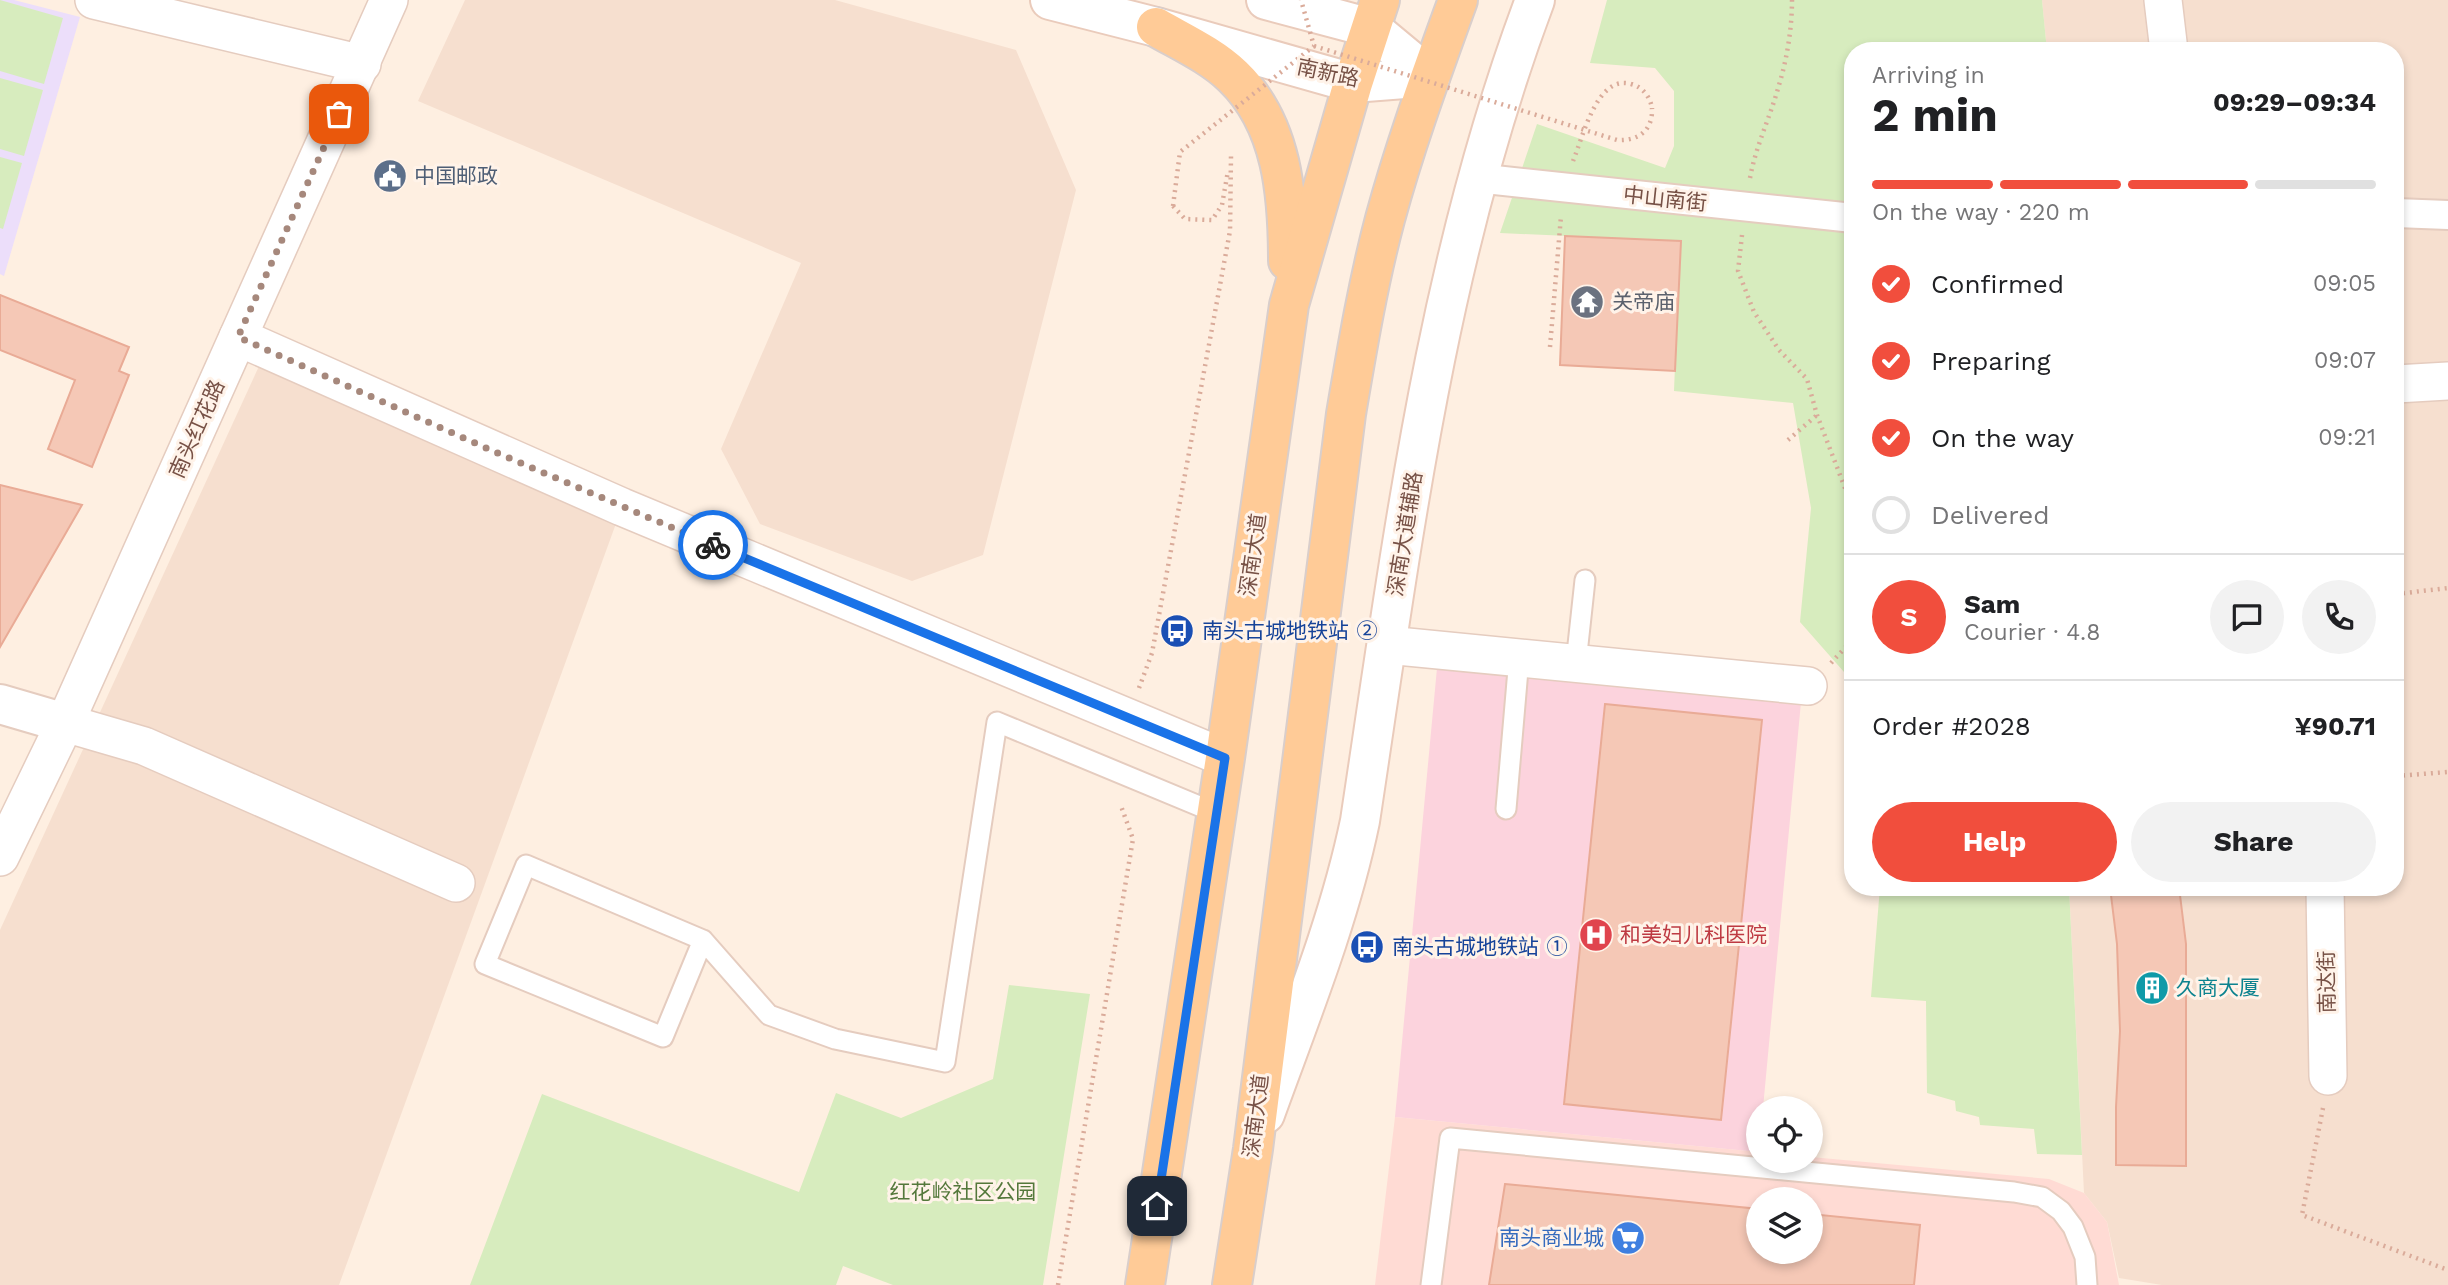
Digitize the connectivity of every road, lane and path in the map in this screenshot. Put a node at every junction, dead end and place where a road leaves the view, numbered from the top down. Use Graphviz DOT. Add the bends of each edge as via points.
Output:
graph roads {
  1 [pos="94,0"];
  2 [pos="389,0"];
  3 [pos="1050,0"];
  4 [pos="1266,0"];
  5 [pos="1301,0"];
  6 [pos="1458,0"];
  7 [pos="1535,0"];
  8 [pos="1793,0"];
  9 [pos="2163,0"];
  10 [pos="1375,14"];
  11 [pos="1156,27"];
  12 [pos="2168,42"];
  13 [pos="1314,46"];
  14 [pos="362,64"];
  15 [pos="1430,77"];
  16 [pos="1353,83"];
  17 [pos="1476,178"];
  18 [pos="1563,187"];
  19 [pos="1745,208"];
  20 [pos="2404,213"];
  21 [pos="2448,215"];
  22 [pos="1844,217"];
  23 [pos="1289,305"];
  24 [pos="238,337"];
  25 [pos="1550,347"];
  26 [pos="2448,382"];
  27 [pos="2404,383"];
  28 [pos="1817,415"];
  29 [pos="1788,440"];
  30 [pos="1844,486"];
  31 [pos="1585,580"];
  32 [pos="2448,588"];
  33 [pos="2404,593"];
  34 [pos="1387,645"];
  35 [pos="1519,658"];
  36 [pos="1576,663"];
  37 [pos="1808,686"];
  38 [pos="1139,688"];
  39 [pos="0,704"];
  40 [pos="65,723"];
  41 [pos="1225,758"];
  42 [pos="2448,772"];
  43 [pos="2404,775"];
  44 [pos="1121,806"];
  45 [pos="1506,809"];
  46 [pos="1216,813"];
  47 [pos="0,857"];
  48 [pos="456,883"];
  49 [pos="2325,896"];
  50 [pos="703,940"];
  51 [pos="2328,1076"];
  52 [pos="1252,1149"];
  53 [pos="2448,1270"];
  54 [pos="1058,1285"];
  55 [pos="1145,1285"];
  56 [pos="1232,1285"];
  57 [pos="1431,1285"];
  58 [pos="2087,1285"];
  1 -- 14 [label="street"];
  2 -- 14 [label="street, 南头红花路"];
  3 -- 11 [label="main road, 南新路"];
  4 -- 10 [label="main road"];
  5 -- 13 [label="path, bridge"];
  6 -- 15 [label="main road, 深南大道"];
  7 -- 17 [label="main road, 深南大道辅路"];
  8 -- 19 [label="path" via="1780,85 1755,150"];
  9 -- 12 [label="street"];
  10 -- 15 [label="main road"];
  10 -- 16 [label="main road, 深南大道"];
  11 -- 16 [label="main road, 南新路"];
  11 -- 23 [label="main road" via="1207,55 1246,90 1261,114 1282,171 1288,212"];
  13 -- 18 [label="path, bridge" via="1538,116 1578,128 1591,132 1617,140 1637,138 1650,124 1652,108 1646,94 1630,83 1606,89 1598,100 1589,122 1584,133"];
  13 -- 38 [label="path, bridge" via="1180,152 1173,206 1185,219 1212,220 1222,205 1231,156 1230,231 1152,653"];
  14 -- 24 [label="street, 南头红花路"];
  15 -- 16 [label="main road, 南新路"];
  15 -- 52 [label="main road, 深南大道" via="1385,219 1346,414"];
  16 -- 23 [label="main road, 深南大道"];
  17 -- 18 [label="street, 中山南街"];
  17 -- 34 [label="main road, 深南大道辅路" via="1440,337"];
  18 -- 19 [label="street, 中山南街"];
  18 -- 25 [label="path"];
  19 -- 22 [label="street, 中山南街"];
  19 -- 28 [label="path" via="1738,271 1754,312 1779,350 1807,379"];
  20 -- 21 [label="street"];
  23 -- 41 [label="main road, 深南大道"];
  24 -- 40 [label="street, 南头红花路"];
  24 -- 41 [label="street" via="622,507"];
  26 -- 27 [label="street"];
  28 -- 29 [label="path"];
  28 -- 30 [label="path"];
  31 -- 36 [label="lane"];
  32 -- 33 [label="path"];
  34 -- 35 [label="street"];
  34 -- 52 [label="main road, 深南大道辅路" via="1350,869"];
  35 -- 36 [label="street"];
  35 -- 45 [label="lane"];
  36 -- 37 [label="street"];
  39 -- 40 [label="main road"];
  40 -- 47 [label="street, 南头红花路"];
  40 -- 48 [label="street" via="144,746"];
  41 -- 46 [label="main road, 深南大道"];
  42 -- 43 [label="path"];
  44 -- 54 [label="path" via="1133,839"];
  46 -- 50 [label="lane" via="997,722 945,1062 835,1040 769,1015"];
  46 -- 55 [label="main road, 深南大道"];
  49 -- 51 [label="street, 南达街"];
  50 -- 50 [label="lane" via="526,865 485,964 663,1037"];
  51 -- 53 [label="path" via="2302,1215"];
  52 -- 56 [label="main road, 深南大道"];
  57 -- 58 [label="lane" via="1450,1138 2042,1197 2073,1227 2085,1257"];
}
